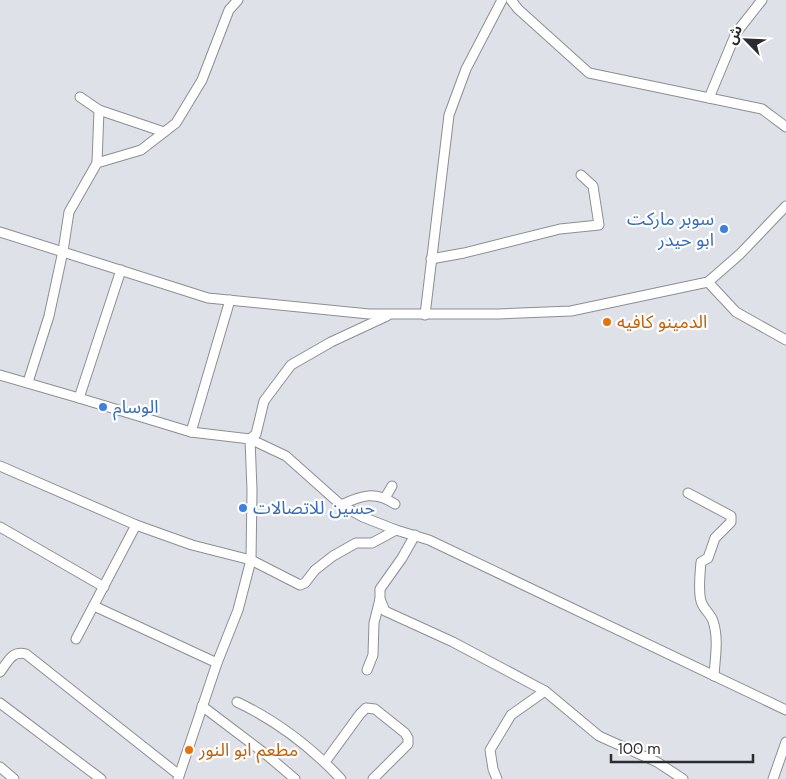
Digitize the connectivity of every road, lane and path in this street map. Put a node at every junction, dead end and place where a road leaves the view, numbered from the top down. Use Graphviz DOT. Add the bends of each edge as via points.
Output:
graph roads {
  1 [pos="238,0"];
  2 [pos="502,0"];
  3 [pos="511,0"];
  4 [pos="762,0"];
  5 [pos="80,97"];
  6 [pos="709,98"];
  7 [pos="99,110"];
  8 [pos="786,127"];
  9 [pos="164,132"];
  10 [pos="97,163"];
  11 [pos="581,174"];
  12 [pos="786,206"];
  13 [pos="0,232"];
  14 [pos="64,251"];
  15 [pos="431,259"];
  16 [pos="121,270"];
  17 [pos="708,282"];
  18 [pos="230,300"];
  19 [pos="392,314"];
  20 [pos="425,315"];
  21 [pos="786,340"];
  22 [pos="0,375"];
  23 [pos="28,382"];
  24 [pos="80,398"];
  25 [pos="191,432"];
  26 [pos="250,439"];
  27 [pos="0,466"];
  28 [pos="392,486"];
  29 [pos="688,493"];
  30 [pos="385,498"];
  31 [pos="395,504"];
  32 [pos="341,505"];
  33 [pos="136,525"];
  34 [pos="0,527"];
  35 [pos="396,530"];
  36 [pos="415,535"];
  37 [pos="251,560"];
  38 [pos="104,587"];
  39 [pos="380,599"];
  40 [pos="94,606"];
  41 [pos="76,639"];
  42 [pos="217,663"];
  43 [pos="367,670"];
  44 [pos="0,672"];
  45 [pos="714,676"];
  46 [pos="545,691"];
  47 [pos="237,702"];
  48 [pos="0,703"];
  49 [pos="202,706"];
  50 [pos="786,710"];
  51 [pos="786,742"];
  52 [pos="325,762"];
  53 [pos="0,767"];
  54 [pos="179,777"];
  55 [pos="14,779"];
  56 [pos="101,779"];
  57 [pos="295,779"];
  58 [pos="341,779"];
  59 [pos="373,779"];
  60 [pos="498,779"];
  61 [pos="683,779"];
  62 [pos="773,779"];
  1 -- 9 [label="street" via="229,10 202,80 176,123"];
  2 -- 15 [label="street" via="466,69 449,115"];
  3 -- 6 [label="street" via="589,74"];
  4 -- 6 [label="street" via="736,33"];
  5 -- 7 [label="street"];
  6 -- 8 [label="street" via="762,109"];
  7 -- 9 [label="street"];
  7 -- 10 [label="street"];
  9 -- 10 [label="street" via="141,150"];
  10 -- 14 [label="street" via="69,212"];
  11 -- 15 [label="street" via="593,186 599,225 560,229"];
  12 -- 17 [label="street"];
  13 -- 14 [label="street"];
  14 -- 16 [label="street"];
  14 -- 23 [label="street" via="49,316"];
  15 -- 20 [label="street"];
  16 -- 18 [label="street" via="208,298"];
  16 -- 24 [label="street"];
  17 -- 20 [label="street" via="571,311"];
  17 -- 21 [label="street" via="736,312"];
  18 -- 19 [label="street"];
  18 -- 25 [label="street"];
  19 -- 20 [label="street"];
  19 -- 26 [label="street" via="330,342 291,365 264,401 256,434"];
  22 -- 23 [label="street"];
  23 -- 24 [label="street"];
  24 -- 25 [label="street"];
  25 -- 26 [label="street"];
  26 -- 32 [label="street" via="286,456"];
  26 -- 37 [label="street"];
  27 -- 33 [label="street"];
  28 -- 30 [label="street"];
  29 -- 45 [label="street" via="730,516 731,522 715,538 708,558 701,562 700,601 713,619 717,639"];
  30 -- 31 [label="street"];
  30 -- 32 [label="street" via="370,496"];
  32 -- 35 [label="street"];
  33 -- 37 [label="street" via="192,545"];
  33 -- 38 [label="street"];
  34 -- 38 [label="street"];
  35 -- 36 [label="street"];
  35 -- 37 [label="street" via="372,543 356,543 332,556 300,585"];
  36 -- 39 [label="street" via="380,590"];
  36 -- 45 [label="street"];
  37 -- 42 [label="street" via="238,610"];
  38 -- 40 [label="street"];
  39 -- 43 [label="street" via="374,623 374,655"];
  39 -- 46 [label="street" via="385,610"];
  40 -- 41 [label="street"];
  40 -- 42 [label="street"];
  42 -- 49 [label="street"];
  44 -- 54 [label="street" via="14,654 26,654"];
  45 -- 50 [label="street"];
  46 -- 60 [label="street" via="511,715 490,750"];
  46 -- 61 [label="street" via="599,736 657,762"];
  47 -- 52 [label="street" via="280,725"];
  48 -- 56 [label="street"];
  49 -- 54 [label="street"];
  49 -- 57 [label="street"];
  51 -- 62 [label="street"];
  52 -- 58 [label="street"];
  52 -- 59 [label="street" via="360,714 366,708 374,709 406,732 408,744"];
  53 -- 55 [label="street"];
}
